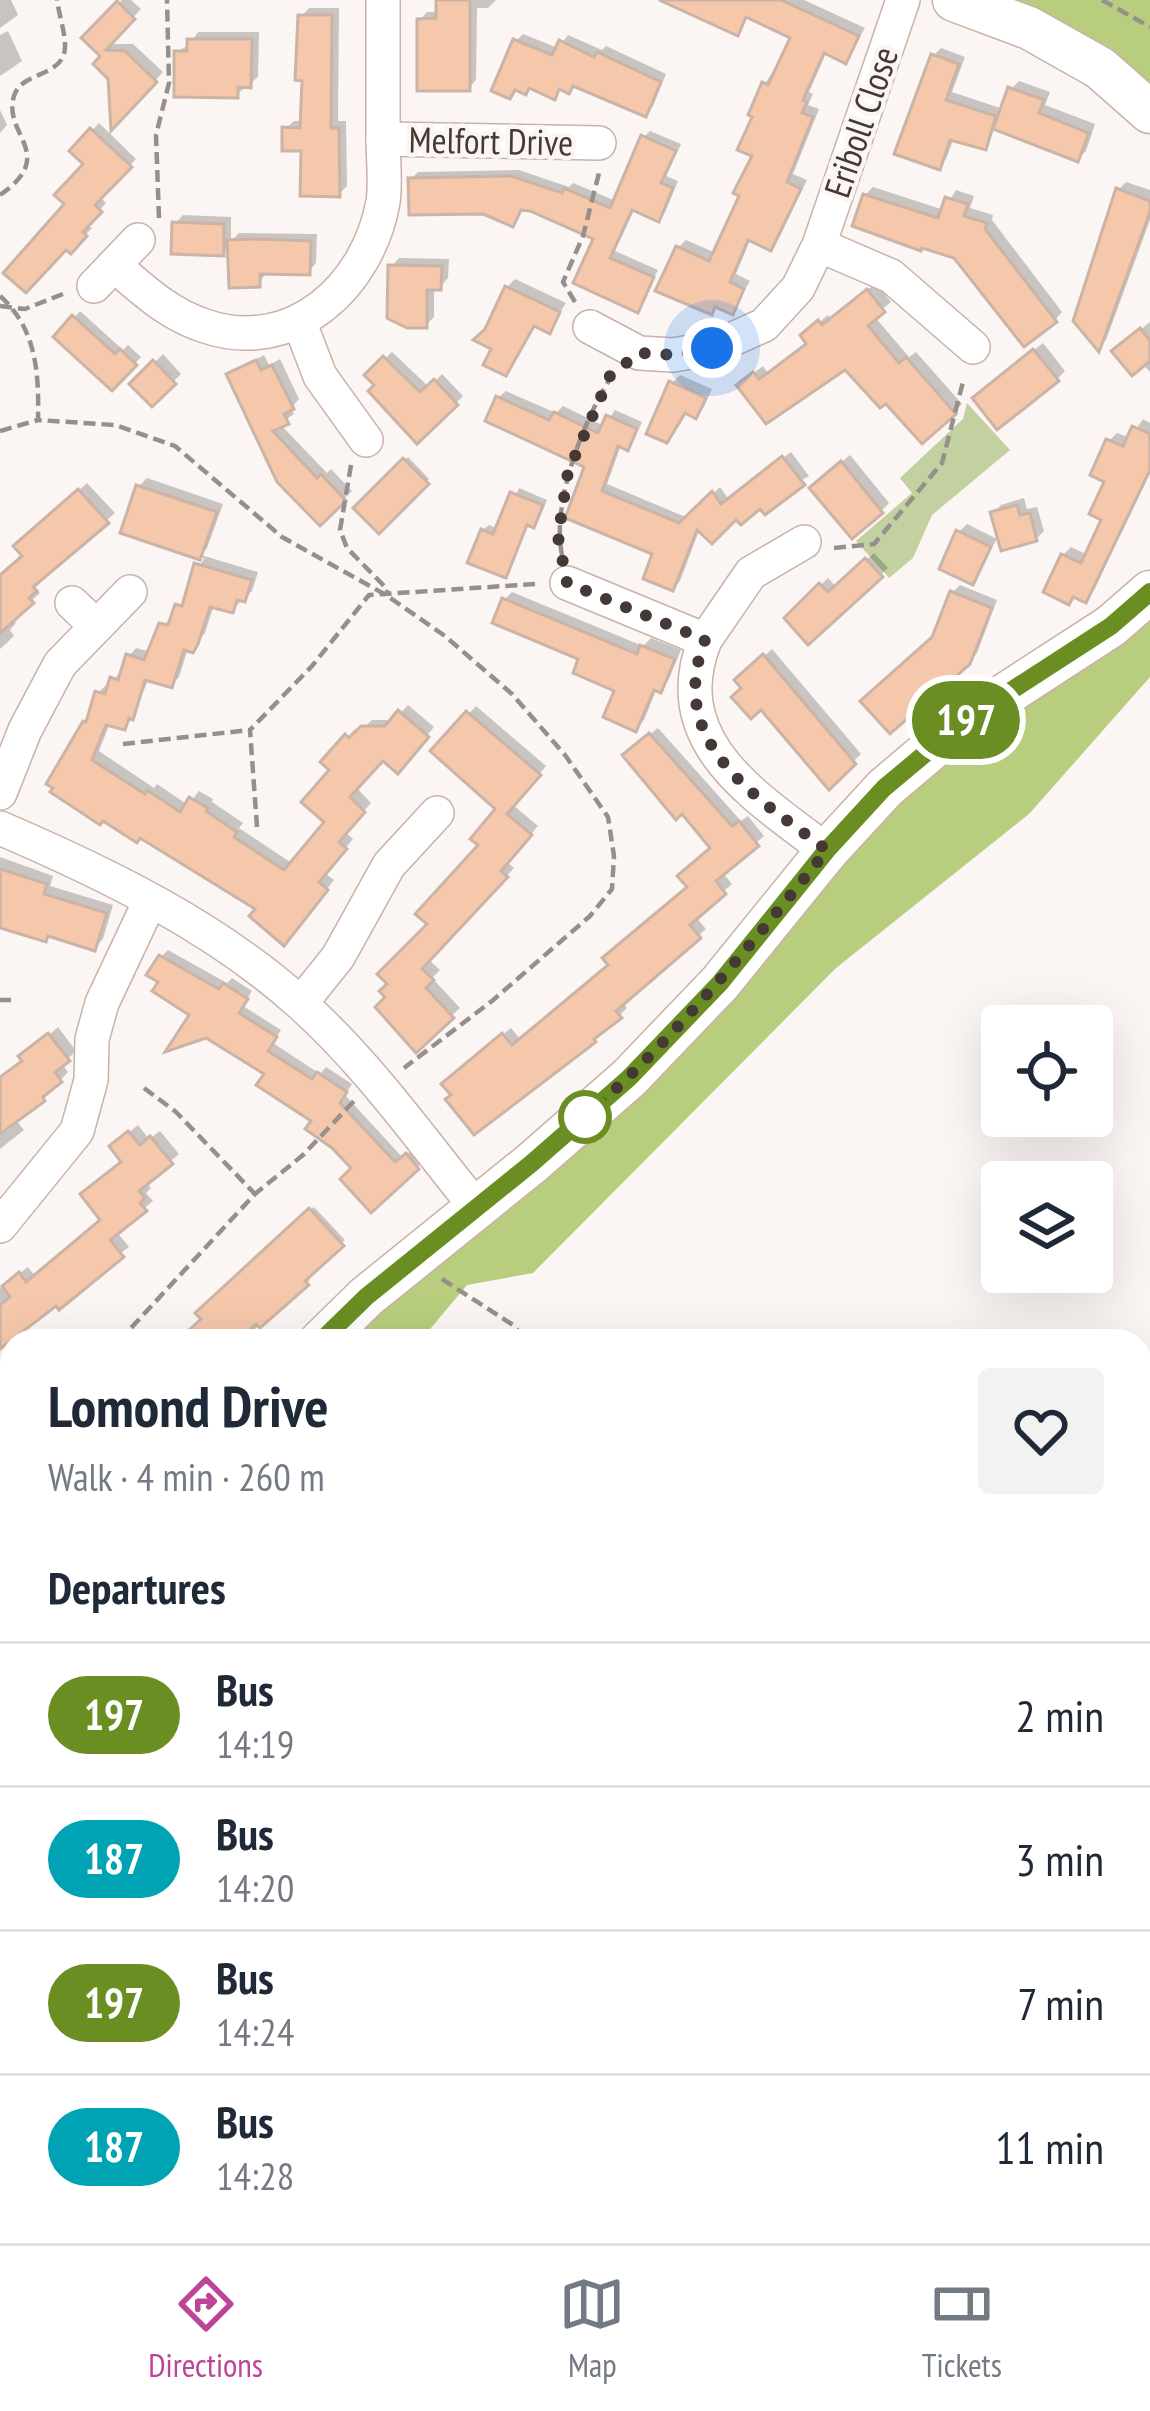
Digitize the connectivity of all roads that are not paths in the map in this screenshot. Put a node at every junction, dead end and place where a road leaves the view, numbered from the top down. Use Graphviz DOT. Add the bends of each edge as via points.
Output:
graph roads {
  1 [pos="382,0"];
  2 [pos="903,0"];
  3 [pos="954,0"];
  4 [pos="1150,112"];
  5 [pos="383,139"];
  6 [pos="599,143"];
  7 [pos="139,240"];
  8 [pos="819,245"];
  9 [pos="299,321"];
  10 [pos="590,327"];
  11 [pos="973,347"];
  12 [pos="364,442"];
  13 [pos="804,542"];
  14 [pos="567,583"];
  15 [pos="130,592"];
  16 [pos="1150,592"];
  17 [pos="705,640"];
  18 [pos="0,794"];
  19 [pos="437,813"];
  20 [pos="0,829"];
  21 [pos="827,850"];
  22 [pos="150,901"];
  23 [pos="301,1004"];
  24 [pos="475,1206"];
  25 [pos="21,1215"];
  26 [pos="334,1329"];
  1 -- 5 [label="street, Melfort Drive"];
  2 -- 8 [label="street, Eriboll Close"];
  3 -- 4 [label="street" via="1029,28 1100,68"];
  5 -- 6 [label="street, Melfort Drive"];
  5 -- 9 [label="street, Melfort Drive" via="383,200 371,242 352,280"];
  7 -- 9 [label="street, Melfort Drive" via="94,280 206,327 231,332"];
  8 -- 10 [label="street, Eriboll Close" via="798,287 764,326 712,348 639,353"];
  8 -- 11 [label="street, Eriboll Close" via="891,276"];
  9 -- 12 [label="street" via="320,376"];
  13 -- 17 [label="street" via="751,573"];
  14 -- 17 [label="street"];
  15 -- 18 [label="street" via="84,614"];
  16 -- 21 [label="street" via="963,722 884,788"];
  17 -- 21 [label="street" via="694,693 705,738 737,782"];
  19 -- 23 [label="street" via="394,839 389,865 338,957"];
  20 -- 22 [label="street"];
  21 -- 24 [label="street" via="720,983 629,1078"];
  22 -- 23 [label="street"];
  22 -- 25 [label="street" via="102,1003 77,1131"];
  23 -- 24 [label="street"];
  24 -- 26 [label="street"];
}
